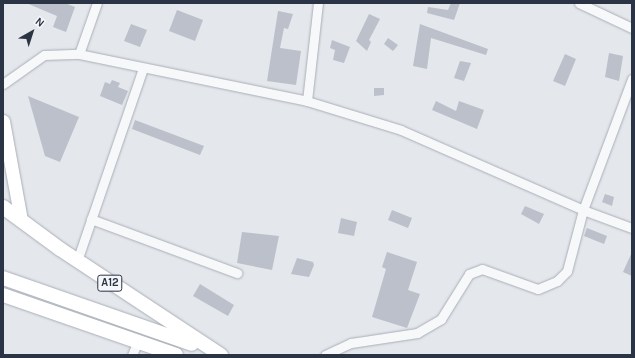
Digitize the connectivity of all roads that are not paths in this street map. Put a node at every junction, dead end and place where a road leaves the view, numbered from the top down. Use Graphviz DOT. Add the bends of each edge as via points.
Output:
graph roads {
  1 [pos="97,3"];
  2 [pos="318,3"];
  3 [pos="579,3"];
  4 [pos="632,28"];
  5 [pos="79,54"];
  6 [pos="143,68"];
  7 [pos="632,78"];
  8 [pos="3,84"];
  9 [pos="307,101"];
  10 [pos="3,121"];
  11 [pos="3,207"];
  12 [pos="583,210"];
  13 [pos="91,219"];
  14 [pos="21,220"];
  15 [pos="632,228"];
  16 [pos="77,261"];
  17 [pos="237,273"];
  18 [pos="3,278"];
  19 [pos="3,295"];
  20 [pos="148,308"];
  21 [pos="144,326"];
  22 [pos="138,341"];
  23 [pos="132,355"];
  24 [pos="176,355"];
  25 [pos="220,355"];
  26 [pos="325,355"];
  1 -- 5 [label="street"];
  2 -- 9 [label="street"];
  3 -- 4 [label="street"];
  5 -- 6 [label="street"];
  5 -- 8 [label="street" via="44,55"];
  6 -- 9 [label="street"];
  6 -- 13 [label="street"];
  7 -- 12 [label="street"];
  9 -- 12 [label="street" via="401,130"];
  10 -- 14 [label="street"];
  11 -- 14 [label="main road, A12"];
  12 -- 15 [label="street"];
  12 -- 26 [label="street" via="567,271 548,286 538,290 482,269 469,274 441,319 417,333 351,343"];
  13 -- 16 [label="street"];
  13 -- 17 [label="street"];
  14 -- 16 [label="main road, A12"];
  16 -- 20 [label="main road, A12"];
  18 -- 21 [label="main road"];
  19 -- 22 [label="main road"];
  20 -- 21 [label="main road" via="149,314"];
  20 -- 25 [label="main road, A12"];
  21 -- 22 [label="main road"];
  21 -- 25 [label="main road"];
  22 -- 23 [label="street"];
  22 -- 24 [label="main road"];
}
